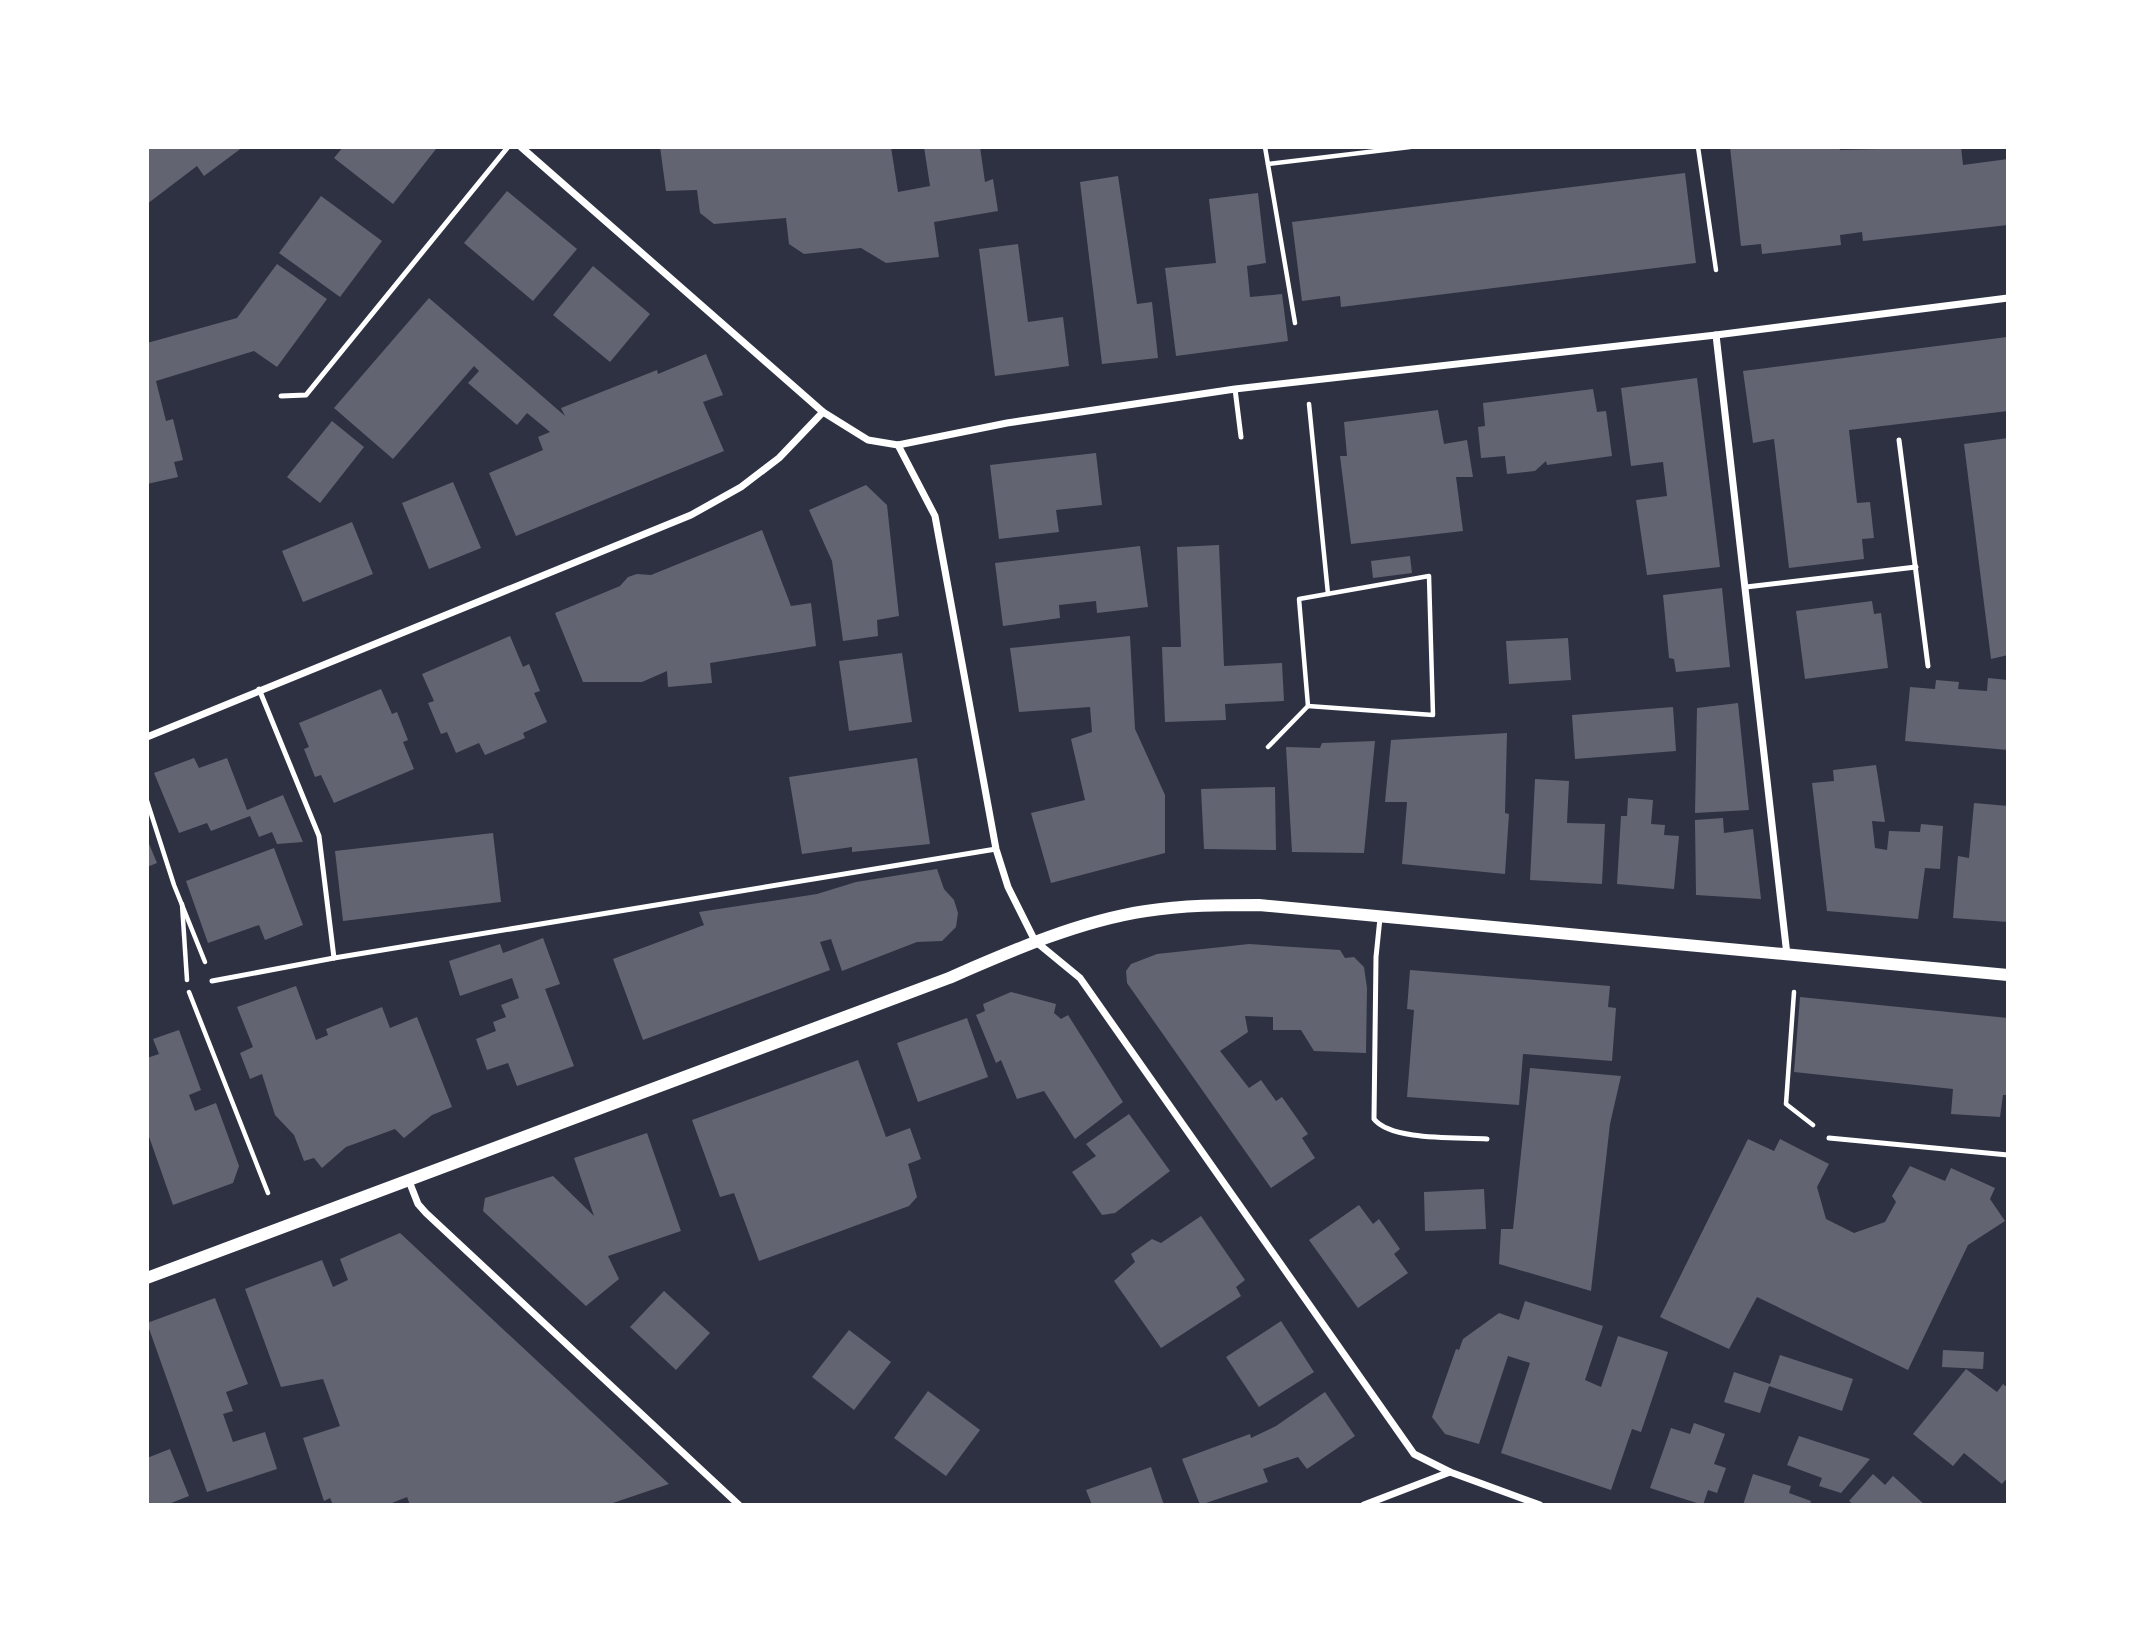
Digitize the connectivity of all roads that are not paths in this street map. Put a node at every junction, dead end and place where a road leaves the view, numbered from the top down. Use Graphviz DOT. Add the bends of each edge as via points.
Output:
graph roads {
  1 [pos="508,147"];
  2 [pos="521,147"];
  3 [pos="2008,298"];
  4 [pos="1716,335"];
  5 [pos="1235,390"];
  6 [pos="281,396"];
  7 [pos="823,412"];
  8 [pos="1241,437"];
  9 [pos="1899,440"];
  10 [pos="898,445"];
  11 [pos="1916,568"];
  12 [pos="1746,587"];
  13 [pos="1928,666"];
  14 [pos="259,689"];
  15 [pos="147,737"];
  16 [pos="996,849"];
  17 [pos="1381,915"];
  18 [pos="1035,941"];
  19 [pos="1787,955"];
  20 [pos="334,958"];
  21 [pos="2008,975"];
  22 [pos="212,981"];
  23 [pos="1829,1138"];
  24 [pos="1487,1139"];
  25 [pos="2008,1155"];
  26 [pos="409,1181"];
  27 [pos="147,1278"];
  28 [pos="1450,1472"];
  29 [pos="739,1505"];
  30 [pos="1364,1505"];
  31 [pos="1541,1505"];
  1 -- 6 [label="lane" via="306,395"];
  2 -- 7 [label="street"];
  3 -- 4 [label="street"];
  4 -- 5 [label="street"];
  4 -- 12 [label="street"];
  5 -- 8 [label="lane"];
  5 -- 10 [label="street" via="1007,423"];
  7 -- 10 [label="street" via="868,440"];
  7 -- 14 [label="street" via="779,458 741,487 691,515"];
  9 -- 11 [label="lane"];
  10 -- 16 [label="street" via="935,516"];
  11 -- 12 [label="lane"];
  11 -- 13 [label="lane"];
  12 -- 19 [label="street"];
  14 -- 15 [label="street"];
  14 -- 20 [label="lane" via="319,836"];
  16 -- 18 [label="street" via="1008,887"];
  16 -- 20 [label="lane"];
  17 -- 18 [label="street" via="1195,905 1143,911"];
  17 -- 19 [label="street"];
  17 -- 24 [label="lane" via="1376,957 1374,1119 1380,1127 1396,1132"];
  18 -- 26 [label="street" via="949,978"];
  18 -- 28 [label="street" via="1080,978 1414,1454"];
  19 -- 21 [label="street"];
  20 -- 22 [label="lane"];
  23 -- 25 [label="lane"];
  26 -- 27 [label="street"];
  26 -- 29 [label="street" via="426,1213"];
  28 -- 30 [label="street"];
  28 -- 31 [label="street"];
}
